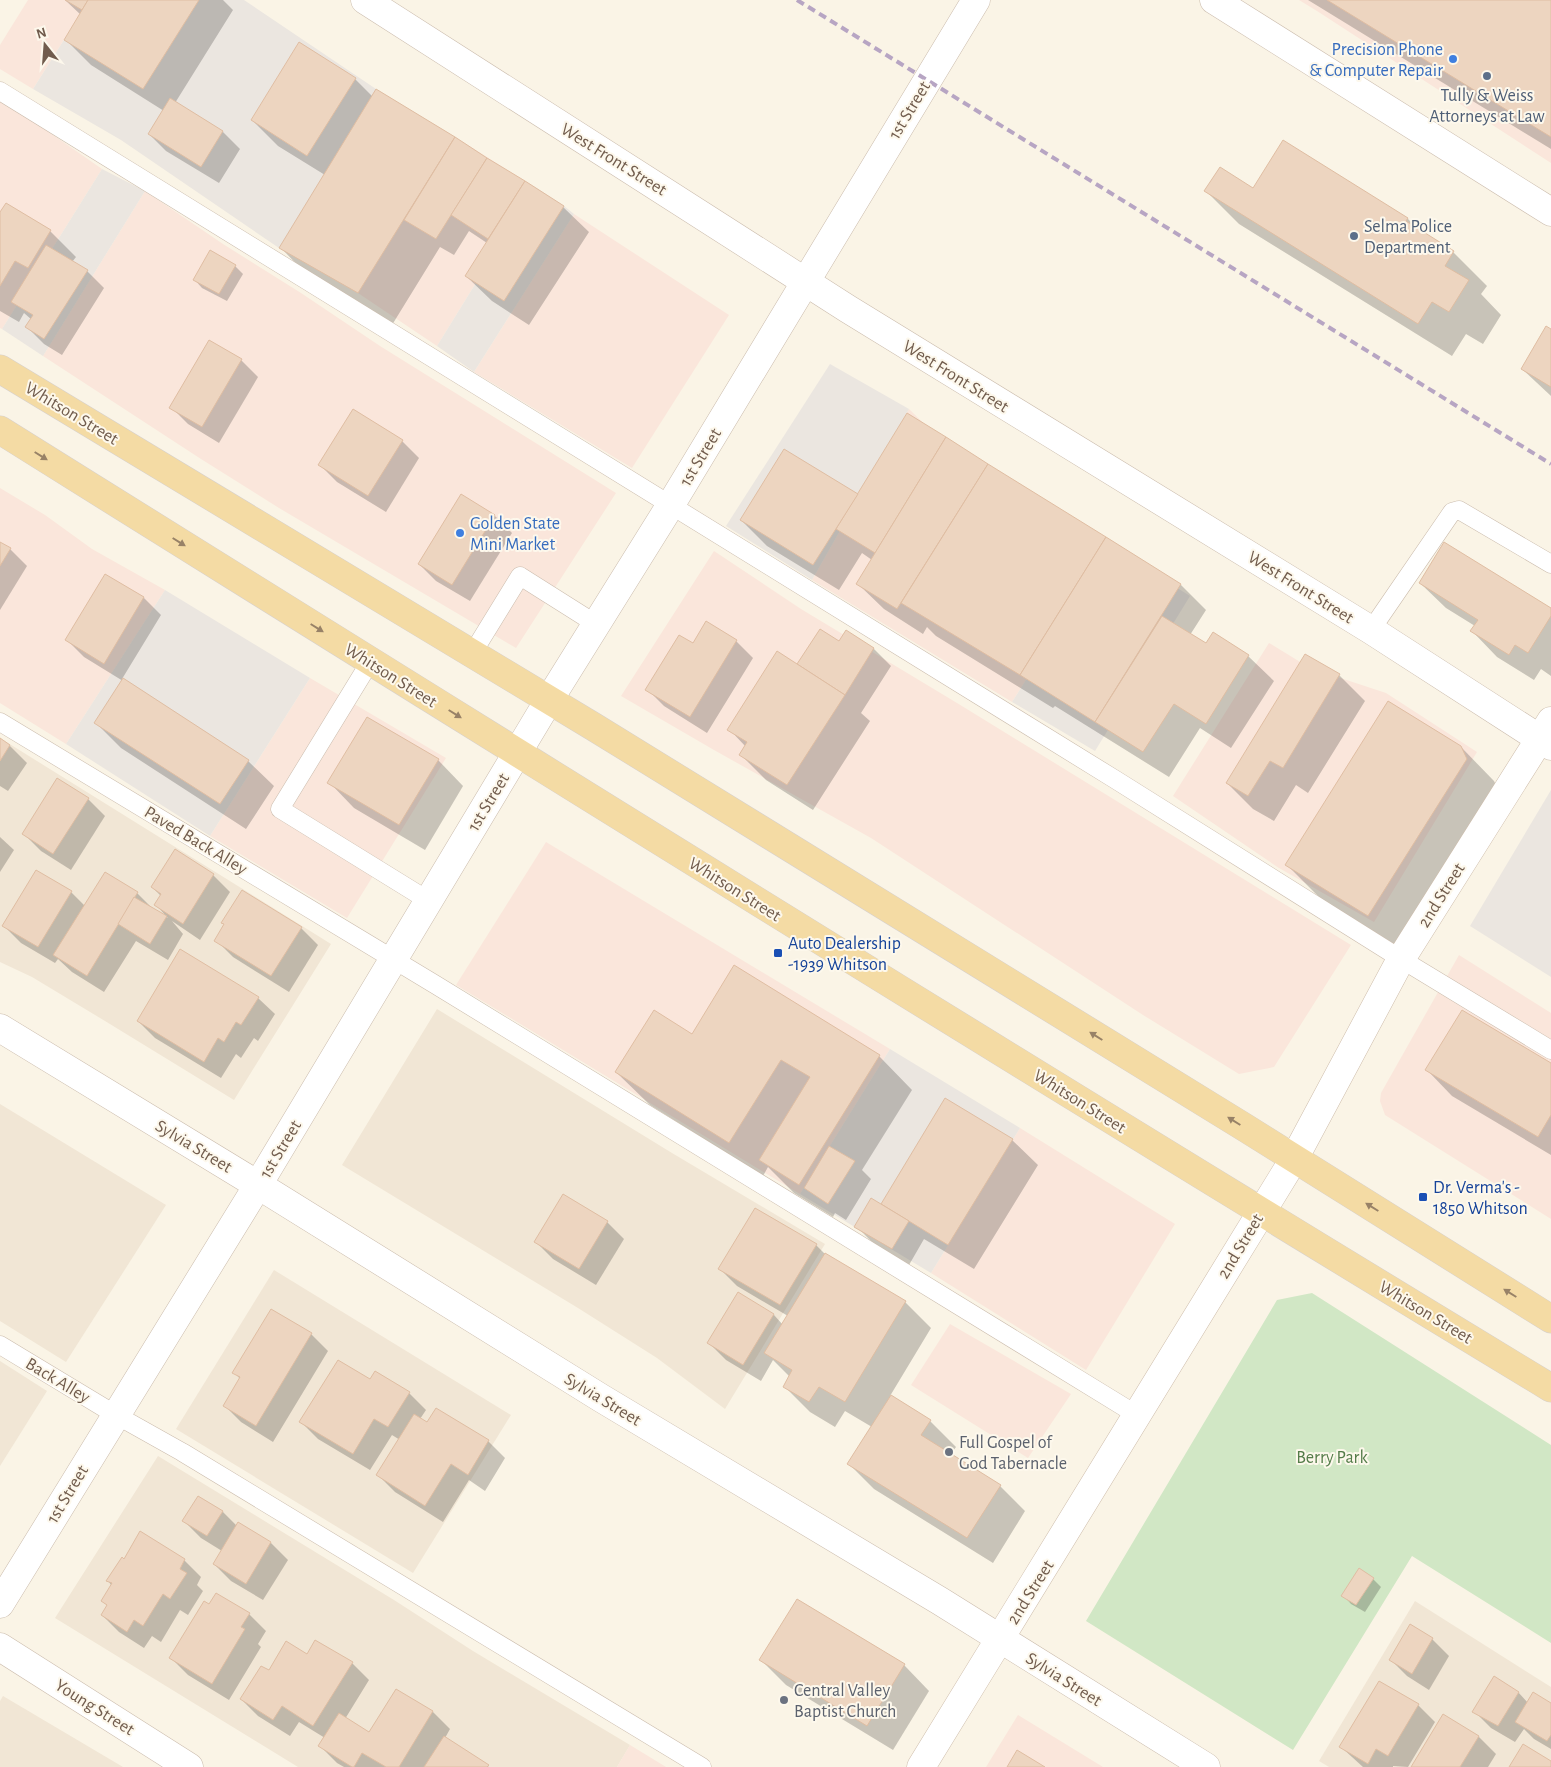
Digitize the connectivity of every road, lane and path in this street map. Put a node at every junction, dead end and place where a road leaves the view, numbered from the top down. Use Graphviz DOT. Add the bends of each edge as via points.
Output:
graph roads {
  1 [pos="365,0"];
  2 [pos="976,0"];
  3 [pos="1214,0"];
  4 [pos="0,91"];
  5 [pos="1551,212"];
  6 [pos="806,281"];
  7 [pos="0,369"];
  8 [pos="0,430"];
  9 [pos="670,506"];
  10 [pos="1551,564"];
  11 [pos="596,624"];
  12 [pos="1371,630"];
  13 [pos="472,654"];
  14 [pos="370,662"];
  15 [pos="549,700"];
  16 [pos="0,722"];
  17 [pos="1547,736"];
  18 [pos="517,754"];
  19 [pos="429,901"];
  20 [pos="393,959"];
  21 [pos="1401,959"];
  22 [pos="0,1028"];
  23 [pos="1551,1050"];
  24 [pos="1294,1159"];
  25 [pos="258,1185"];
  26 [pos="1261,1213"];
  27 [pos="1551,1319"];
  28 [pos="0,1345"];
  29 [pos="1551,1388"];
  30 [pos="116,1415"];
  31 [pos="1137,1415"];
  32 [pos="0,1604"];
  33 [pos="1000,1640"];
  34 [pos="0,1648"];
  35 [pos="189,1767"];
  36 [pos="702,1767"];
  37 [pos="921,1767"];
  38 [pos="1206,1767"];
  1 -- 6 [label="street, West Front Street"];
  2 -- 6 [label="street, 1st Street"];
  3 -- 5 [label="street"];
  4 -- 9 [label="lane"];
  6 -- 9 [label="street, 1st Street"];
  6 -- 12 [label="street, West Front Street"];
  7 -- 13 [label="main road, Whitson Street"];
  8 -- 14 [label="main road, Whitson Street, one-way"];
  9 -- 11 [label="street, 1st Street"];
  9 -- 21 [label="lane"];
  10 -- 12 [label="lane" via="1459,510 1452,512"];
  11 -- 13 [label="lane" via="520,576"];
  11 -- 15 [label="street, 1st Street"];
  12 -- 17 [label="street, West Front Street"];
  13 -- 15 [label="main road, Whitson Street"];
  14 -- 18 [label="main road, Whitson Street, one-way"];
  14 -- 19 [label="lane" via="280,809"];
  15 -- 18 [label="street, 1st Street"];
  24 -- 15 [label="main road, Whitson Street, one-way"];
  16 -- 20 [label="lane, Paved Back Alley"];
  17 -- 21 [label="street, 2nd Street"];
  18 -- 19 [label="street, 1st Street"];
  18 -- 26 [label="main road, Whitson Street"];
  19 -- 20 [label="street, 1st Street"];
  20 -- 25 [label="street, 1st Street"];
  20 -- 31 [label="lane, Paved Back Alley"];
  21 -- 23 [label="lane"];
  21 -- 24 [label="street, 2nd Street"];
  22 -- 25 [label="street, Sylvia Street"];
  24 -- 26 [label="street, 2nd Street"];
  27 -- 24 [label="main road, Whitson Street, one-way"];
  25 -- 30 [label="street, 1st Street"];
  25 -- 33 [label="street, Sylvia Street"];
  26 -- 29 [label="main road, Whitson Street"];
  26 -- 31 [label="street, 2nd Street"];
  28 -- 30 [label="lane, Back Alley"];
  30 -- 32 [label="street, 1st Street"];
  30 -- 36 [label="lane, Back Alley"];
  31 -- 33 [label="street, 2nd Street"];
  33 -- 37 [label="street, 2nd Street"];
  33 -- 38 [label="street, Sylvia Street"];
  34 -- 35 [label="street, Young Street"];
}
